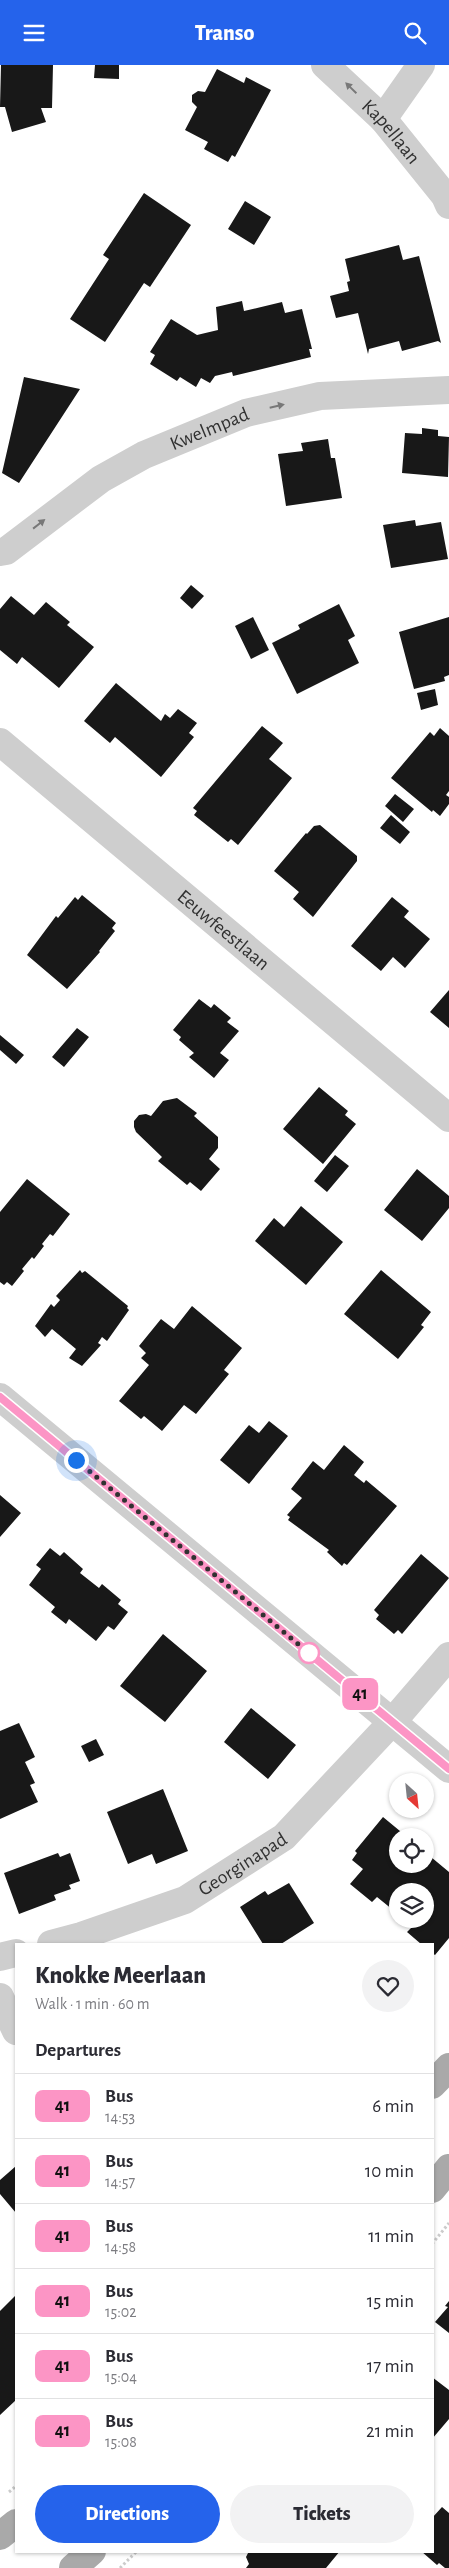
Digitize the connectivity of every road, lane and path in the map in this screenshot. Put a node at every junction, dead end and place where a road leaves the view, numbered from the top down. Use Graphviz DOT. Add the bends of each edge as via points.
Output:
graph roads {
  1 [pos="325,65"];
  2 [pos="421,65"];
  3 [pos="383,119"];
  4 [pos="449,205"];
  5 [pos="449,390"];
  6 [pos="0,553"];
  7 [pos="0,742"];
  8 [pos="449,1118"];
  9 [pos="0,1397"];
  10 [pos="449,1656"];
  11 [pos="393,1721"];
  12 [pos="449,1769"];
  13 [pos="54,1943"];
  14 [pos="15,1953"];
  15 [pos="0,1957"];
  16 [pos="0,1997"];
  17 [pos="15,2029"];
  18 [pos="449,2067"];
  19 [pos="434,2083"];
  20 [pos="449,2169"];
  21 [pos="434,2187"];
  22 [pos="449,2223"];
  23 [pos="434,2242"];
  24 [pos="15,2524"];
  25 [pos="0,2536"];
  26 [pos="90,2553"];
  27 [pos="136,2553"];
  28 [pos="73,2568"];
  29 [pos="120,2568"];
  3 -- 1 [label="street, Kapellaan, one-way"];
  2 -- 3 [label="street"];
  3 -- 4 [label="street, Kapellaan"];
  6 -- 5 [label="street, Kwelmpad, one-way" via="101,479 144,455 246,413 320,396"];
  7 -- 8 [label="street, Eeuwfeestlaan"];
  9 -- 11 [label="street"];
  10 -- 11 [label="street, Georginapad"];
  11 -- 12 [label="street"];
  11 -- 13 [label="street, Georginapad" via="284,1837 185,1900"];
  14 -- 15 [label="street"];
  16 -- 17 [label="street"];
  18 -- 19 [label="main road"];
  20 -- 21 [label="main road"];
  22 -- 23 [label="path"];
  24 -- 25 [label="main road"];
  26 -- 28 [label="main road"];
  27 -- 29 [label="path"];
}
